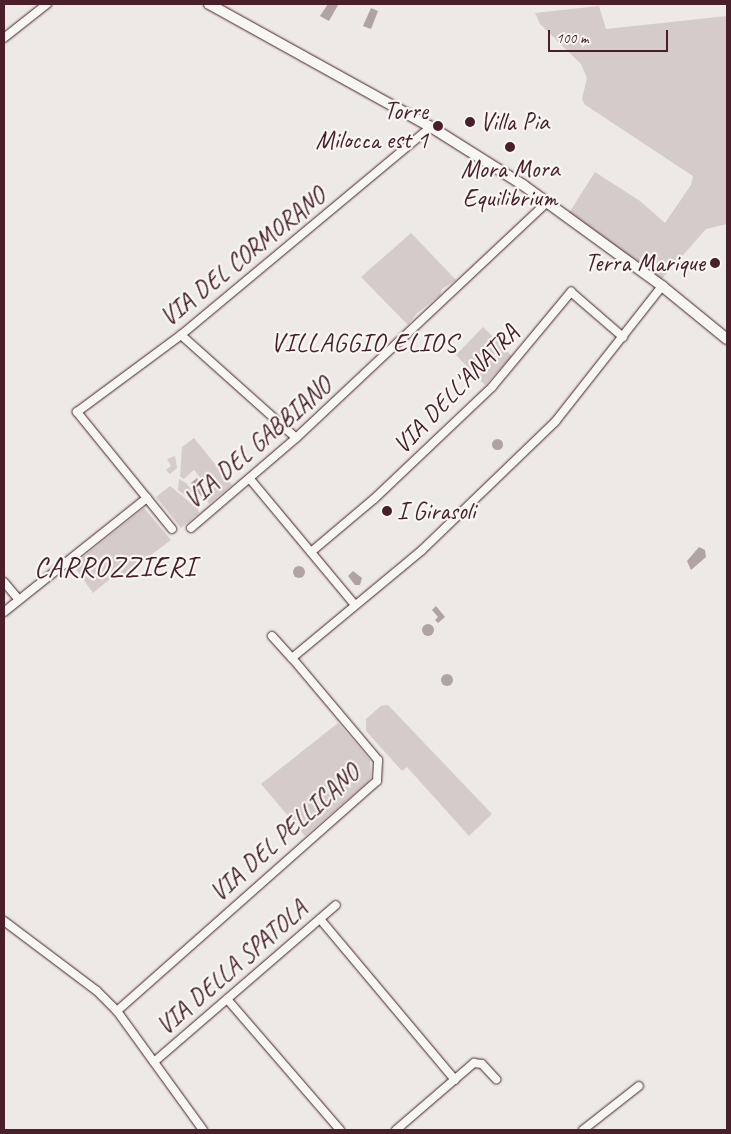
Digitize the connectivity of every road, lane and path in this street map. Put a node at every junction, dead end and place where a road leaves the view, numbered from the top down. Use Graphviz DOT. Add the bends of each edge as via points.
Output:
graph roads {
  1 [pos="47,4"];
  2 [pos="209,4"];
  3 [pos="4,38"];
  4 [pos="432,127"];
  5 [pos="547,202"];
  6 [pos="662,286"];
  7 [pos="181,335"];
  8 [pos="623,337"];
  9 [pos="727,339"];
  10 [pos="296,438"];
  11 [pos="250,479"];
  12 [pos="147,498"];
  13 [pos="191,528"];
  14 [pos="172,529"];
  15 [pos="311,552"];
  16 [pos="4,582"];
  17 [pos="19,600"];
  18 [pos="355,605"];
  19 [pos="4,612"];
  20 [pos="272,636"];
  21 [pos="292,658"];
  22 [pos="336,905"];
  23 [pos="320,919"];
  24 [pos="4,921"];
  25 [pos="227,999"];
  26 [pos="117,1011"];
  27 [pos="154,1062"];
  28 [pos="496,1079"];
  29 [pos="455,1080"];
  30 [pos="639,1086"];
  31 [pos="203,1130"];
  32 [pos="340,1130"];
  33 [pos="396,1130"];
  34 [pos="583,1130"];
  1 -- 3 [label="street"];
  2 -- 4 [label="street"];
  4 -- 5 [label="street"];
  4 -- 7 [label="street, VIA DEL CORMORANO"];
  5 -- 6 [label="street"];
  5 -- 10 [label="street, VIA DEL GABBIANO"];
  6 -- 8 [label="street"];
  6 -- 9 [label="street"];
  7 -- 10 [label="street"];
  7 -- 12 [label="street, VIA DEL CORMORANO" via="76,412"];
  8 -- 15 [label="street, VIA DELL'ANATRA" via="570,292 492,387 374,499"];
  8 -- 18 [label="street" via="555,422 422,550"];
  10 -- 11 [label="street, VIA DEL GABBIANO"];
  11 -- 13 [label="street, VIA DEL GABBIANO"];
  11 -- 15 [label="street"];
  12 -- 14 [label="street"];
  12 -- 17 [label="street"];
  15 -- 18 [label="street"];
  16 -- 17 [label="street"];
  17 -- 19 [label="street"];
  18 -- 21 [label="street"];
  20 -- 21 [label="street, VIA DEL PELLICANO"];
  21 -- 26 [label="street, VIA DEL PELLICANO" via="378,760 377,781"];
  22 -- 23 [label="street, VIA DELLA SPATOLA"];
  23 -- 25 [label="street, VIA DELLA SPATOLA"];
  23 -- 29 [label="street"];
  24 -- 26 [label="street" via="97,991"];
  25 -- 27 [label="street, VIA DELLA SPATOLA"];
  25 -- 32 [label="street"];
  26 -- 27 [label="street"];
  27 -- 31 [label="street"];
  28 -- 29 [label="street" via="482,1064 474,1063"];
  29 -- 33 [label="street"];
  30 -- 34 [label="street"];
}
